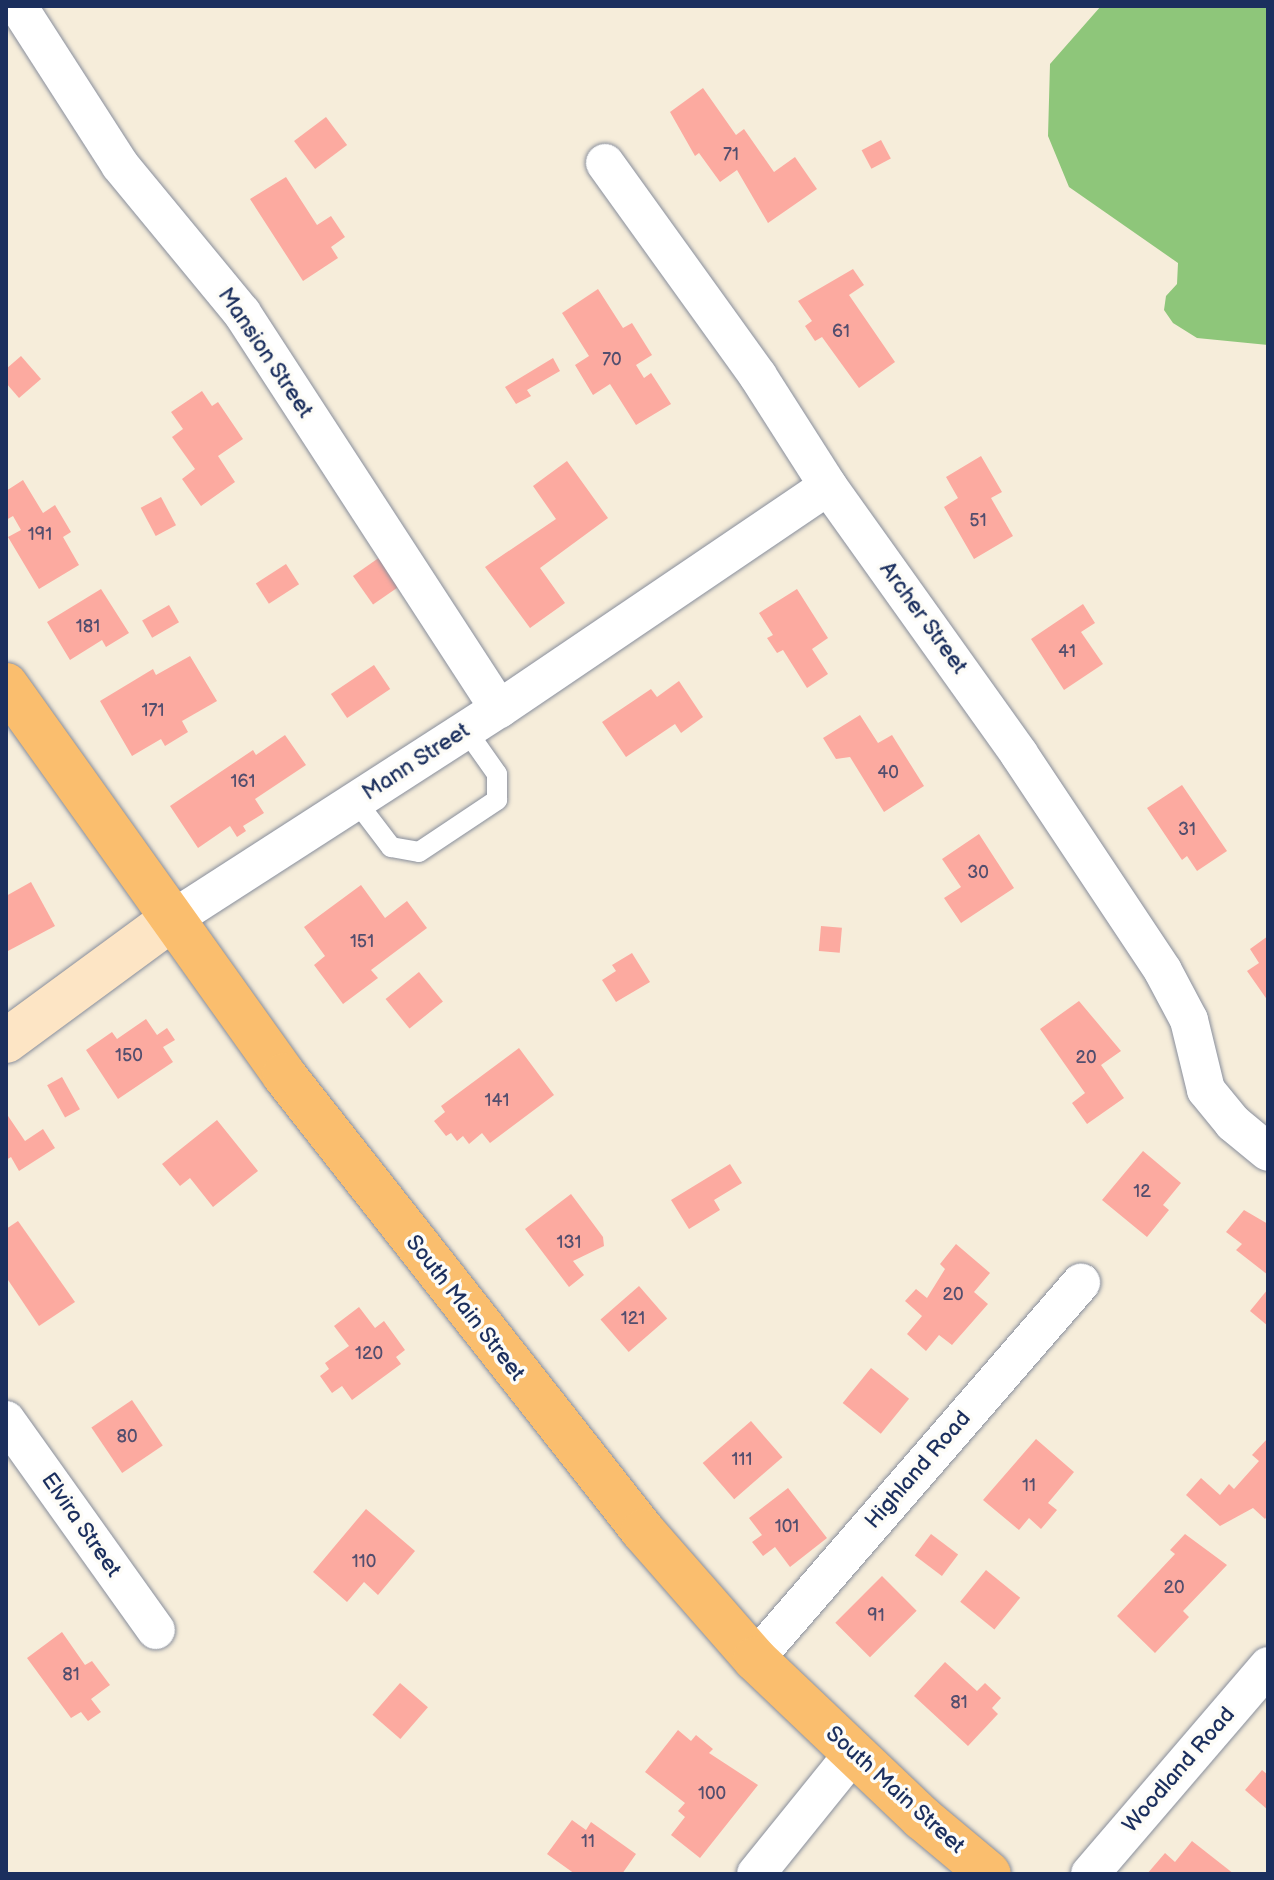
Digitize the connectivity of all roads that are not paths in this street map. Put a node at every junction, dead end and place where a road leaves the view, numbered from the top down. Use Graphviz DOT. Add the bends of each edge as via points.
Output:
graph roads {
  1 [pos="18,6"];
  2 [pos="605,163"];
  3 [pos="828,486"];
  4 [pos="6,685"];
  5 [pos="499,709"];
  6 [pos="466,730"];
  7 [pos="356,801"];
  8 [pos="171,920"];
  9 [pos="6,1041"];
  10 [pos="1268,1152"];
  11 [pos="1081,1282"];
  12 [pos="6,1420"];
  13 [pos="156,1630"];
  14 [pos="755,1659"];
  15 [pos="1268,1666"];
  16 [pos="853,1754"];
  17 [pos="756,1874"];
  18 [pos="989,1874"];
  19 [pos="1090,1874"];
  1 -- 5 [label="street, Mansion Street" via="120,165 242,313"];
  2 -- 3 [label="street, Archer Street" via="758,376"];
  3 -- 5 [label="street, Mann Street"];
  3 -- 10 [label="street, Archer Street" via="1019,754 1169,980 1189,1020 1206,1090 1233,1123"];
  4 -- 8 [label="main road, South Main Street"];
  5 -- 6 [label="street, Mann Street"];
  6 -- 7 [label="street, Mann Street"];
  6 -- 7 [label="lane" via="497,774 497,800 419,852 391,847"];
  7 -- 8 [label="street, Mann Street"];
  8 -- 9 [label="street, Mann Street"];
  8 -- 14 [label="main road, South Main Street" via="513,1369"];
  11 -- 14 [label="street, Highland Road"];
  12 -- 13 [label="street, Elvira Street"];
  14 -- 16 [label="main road, South Main Street"];
  15 -- 19 [label="street, Woodland Road"];
  16 -- 17 [label="street"];
  16 -- 18 [label="main road, South Main Street"];
}
